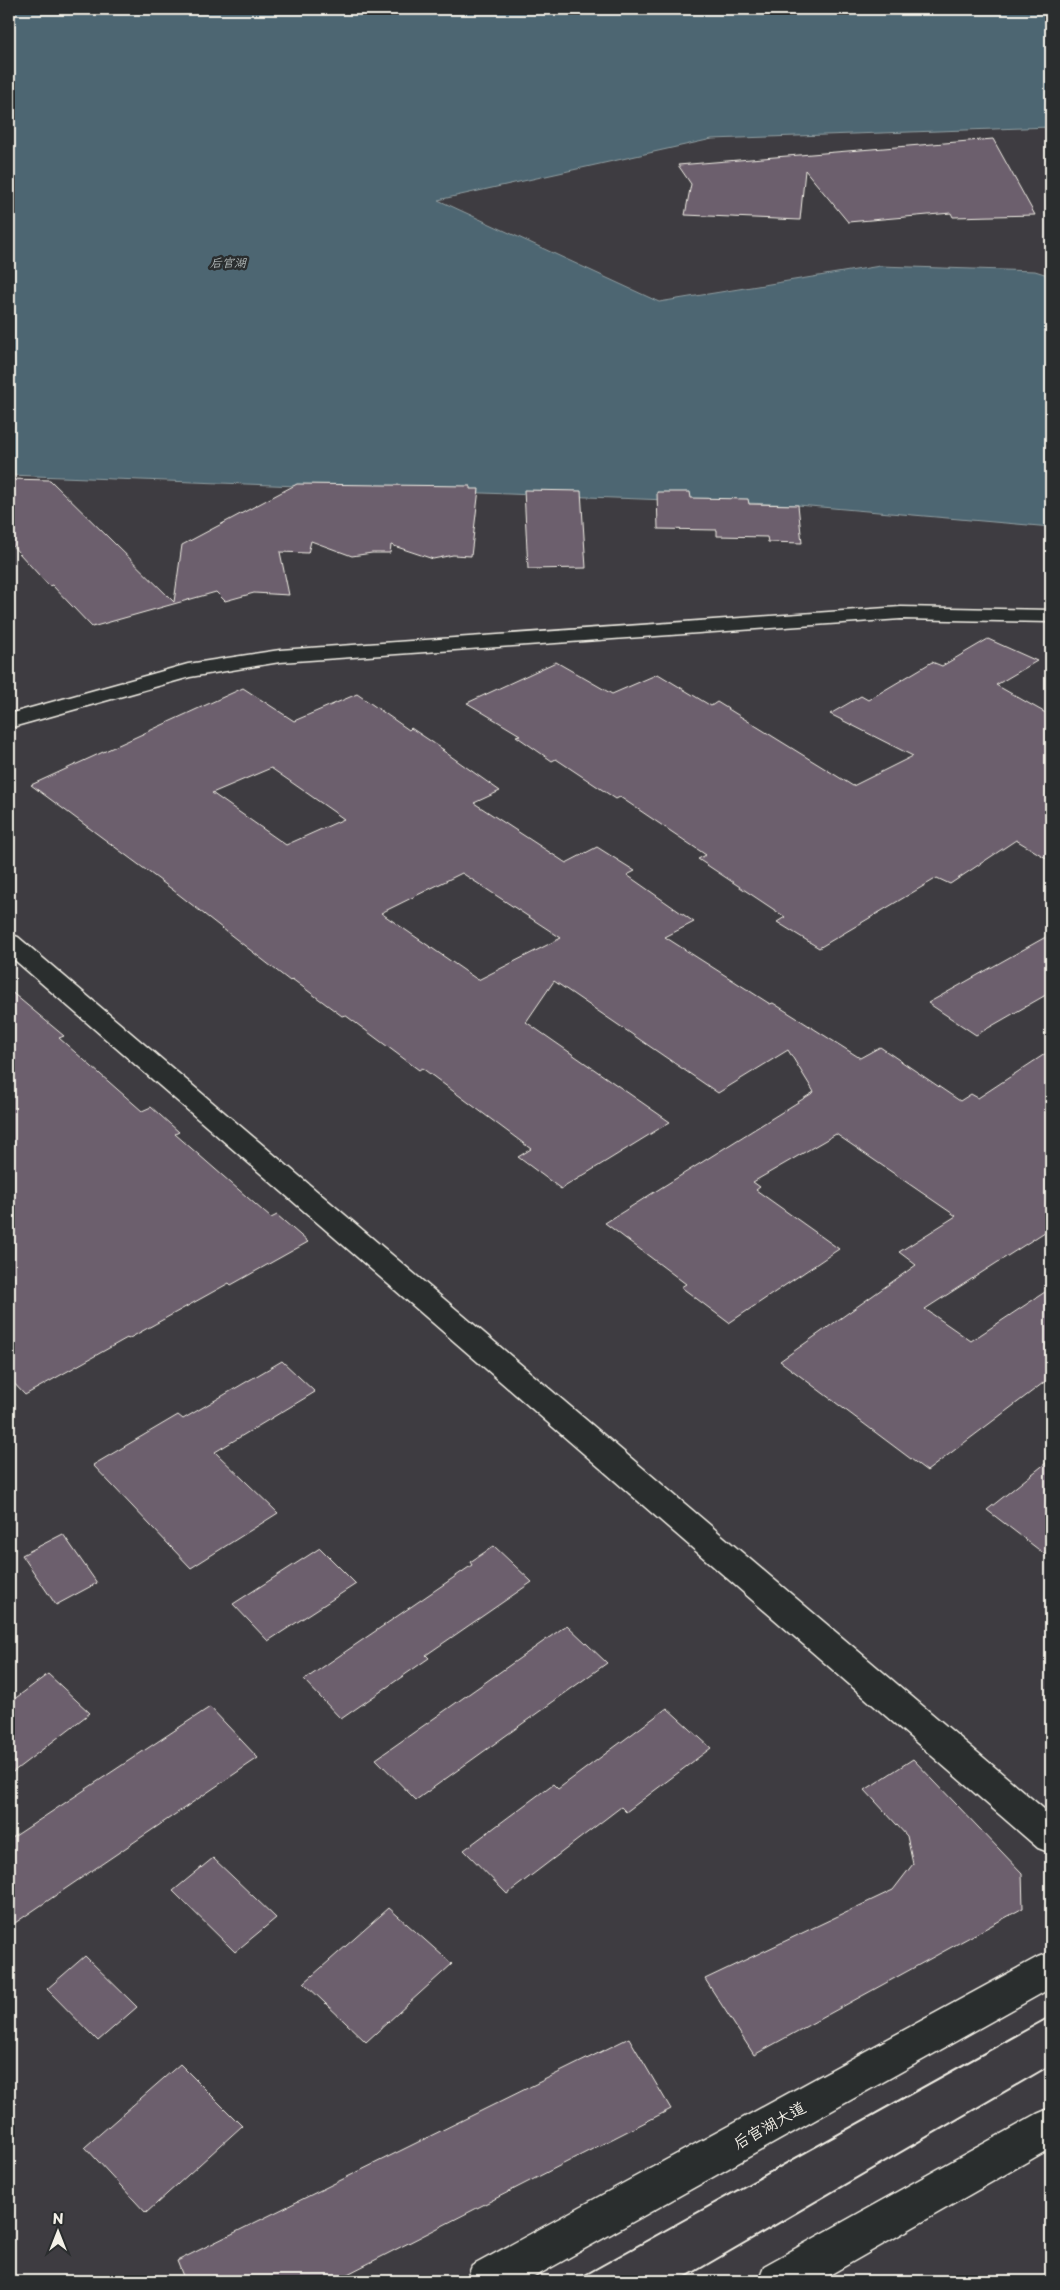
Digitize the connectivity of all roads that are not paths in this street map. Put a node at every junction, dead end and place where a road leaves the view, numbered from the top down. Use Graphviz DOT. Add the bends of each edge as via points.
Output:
graph roads {
  1 [pos="1051,616"];
  2 [pos="9,721"];
  3 [pos="9,942"];
  4 [pos="1051,1837"];
  5 [pos="1051,1969"];
  6 [pos="1051,2126"];
  7 [pos="487,2281"];
  8 [pos="779,2281"];
  1 -- 2 [label="street" via="901,613 280,656 188,671"];
  3 -- 4 [label="street"];
  5 -- 7 [label="street, 后官湖大道"];
  6 -- 8 [label="street"];
}
